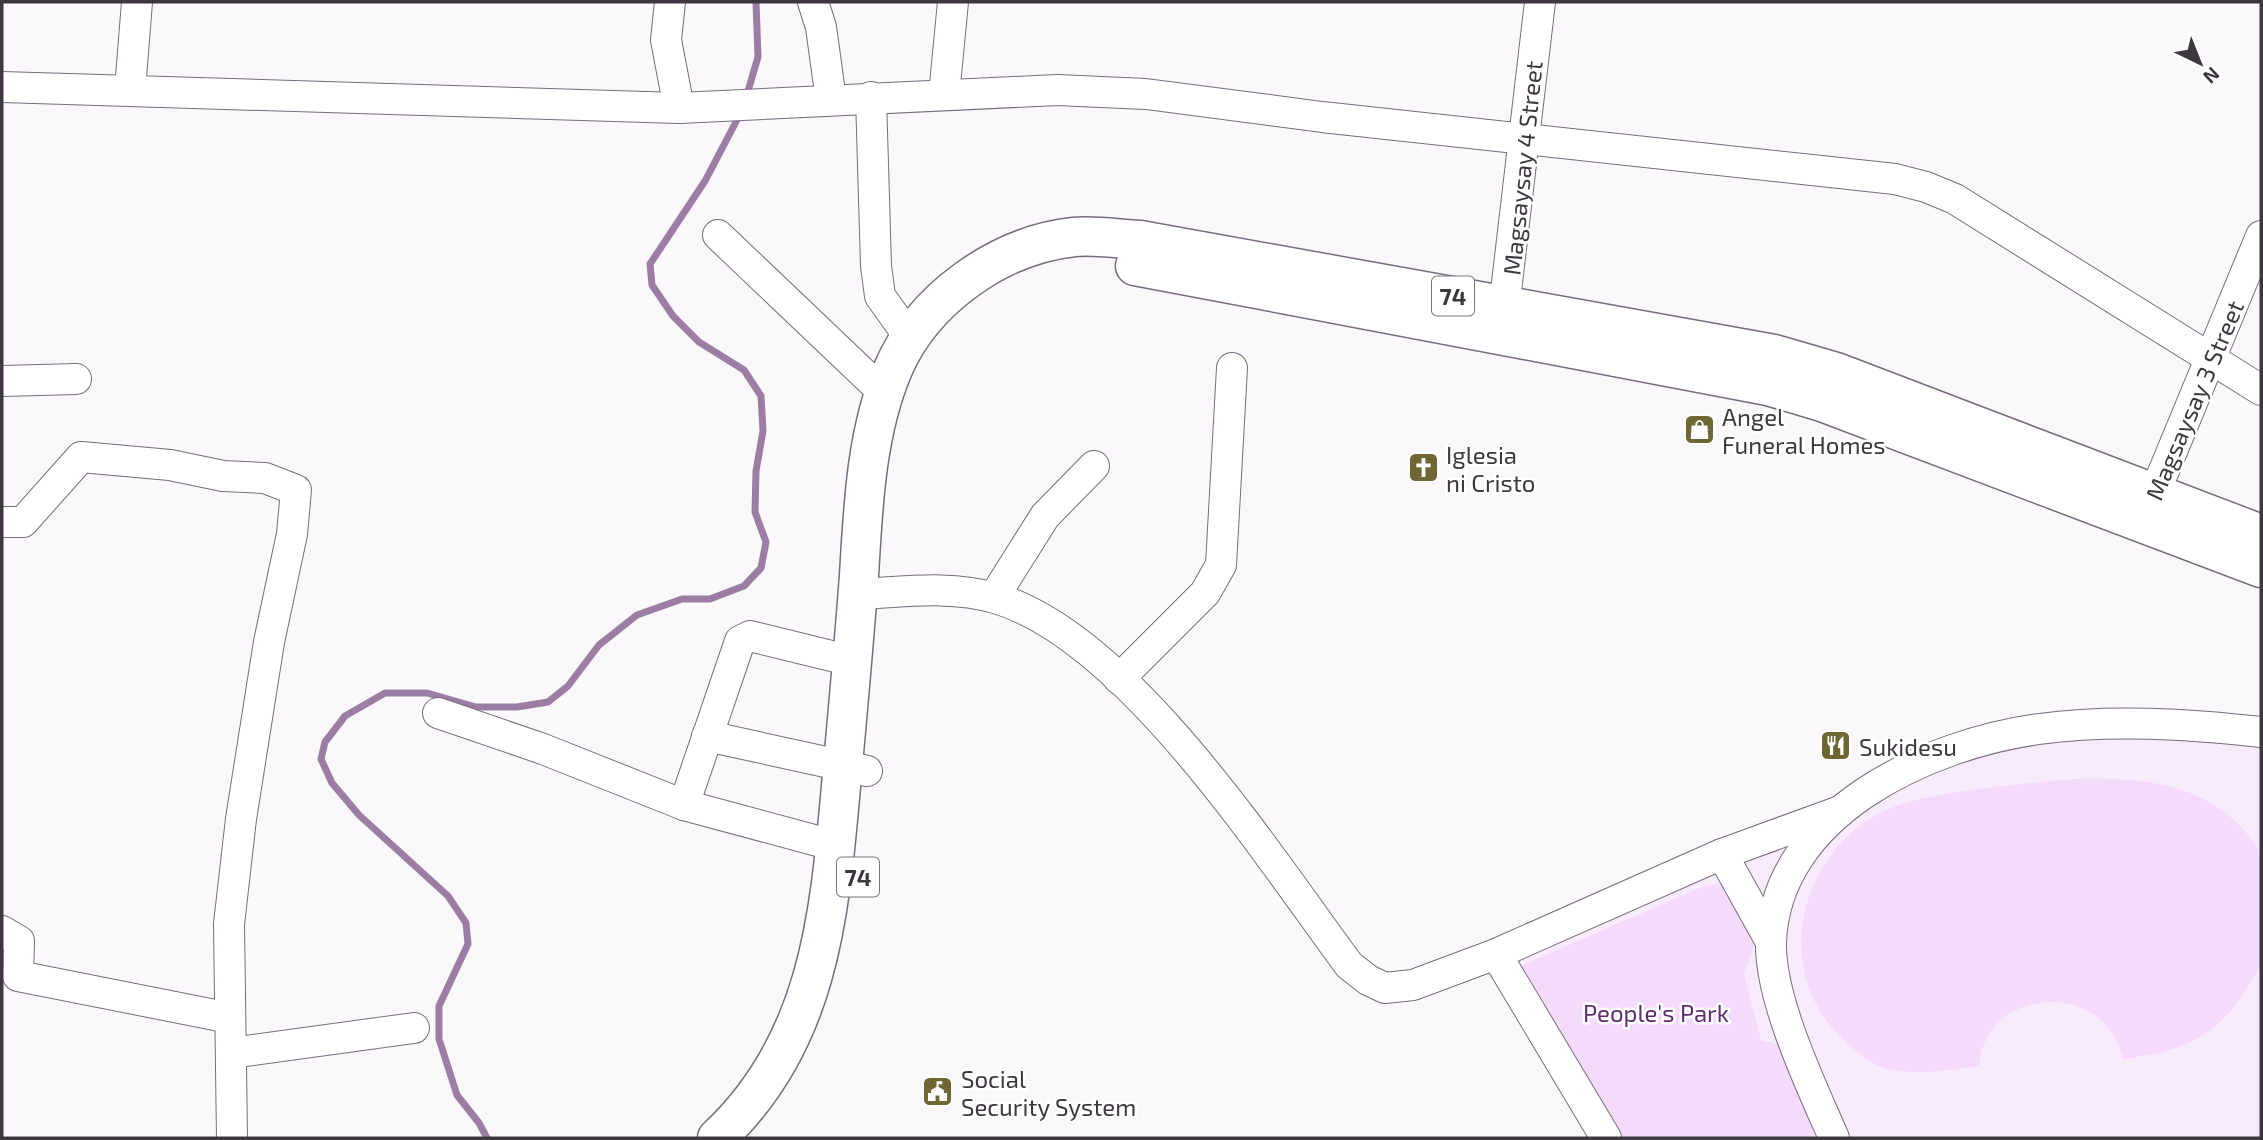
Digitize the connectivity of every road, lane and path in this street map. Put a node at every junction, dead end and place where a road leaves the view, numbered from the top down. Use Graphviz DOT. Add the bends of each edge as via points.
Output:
graph roads {
  1 [pos="137,2"];
  2 [pos="670,2"];
  3 [pos="813,2"];
  4 [pos="953,2"];
  5 [pos="1540,2"];
  6 [pos="2,87"];
  7 [pos="130,90"];
  8 [pos="944,94"];
  9 [pos="871,97"];
  10 [pos="831,100"];
  11 [pos="679,108"];
  12 [pos="1526,137"];
  13 [pos="718,234"];
  14 [pos="2261,236"];
  15 [pos="1503,320"];
  16 [pos="910,338"];
  17 [pos="2210,361"];
  18 [pos="1233,368"];
  19 [pos="76,379"];
  20 [pos="2,381"];
  21 [pos="2261,390"];
  22 [pos="884,393"];
  23 [pos="1094,466"];
  24 [pos="2148,510"];
  25 [pos="2,522"];
  26 [pos="2261,534"];
  27 [pos="2261,568"];
  28 [pos="870,593"];
  29 [pos="994,597"];
  30 [pos="852,661"];
  31 [pos="1119,679"];
  32 [pos="438,713"];
  33 [pos="2261,732"];
  34 [pos="707,736"];
  35 [pos="855,769"];
  36 [pos="684,806"];
  37 [pos="1840,811"];
  38 [pos="835,846"];
  39 [pos="1723,854"];
  40 [pos="2,931"];
  41 [pos="1771,942"];
  42 [pos="1496,954"];
  43 [pos="813,1015"];
  44 [pos="230,1018"];
  45 [pos="414,1028"];
  46 [pos="230,1053"];
  47 [pos="232,1138"];
  48 [pos="717,1138"];
  49 [pos="754,1138"];
  50 [pos="1606,1138"];
  51 [pos="1834,1138"];
  1 -- 7 [label="street"];
  2 -- 11 [label="street" via="666,40"];
  3 -- 10 [label="street" via="821,26"];
  4 -- 8 [label="street"];
  5 -- 12 [label="street, Magsaysay 4 Street"];
  6 -- 7 [label="street"];
  7 -- 11 [label="street"];
  8 -- 9 [label="street"];
  8 -- 12 [label="street" via="1057,90 1146,94"];
  9 -- 10 [label="street"];
  9 -- 16 [label="street" via="880,296"];
  10 -- 11 [label="street"];
  12 -- 15 [label="street, Magsaysay 4 Street"];
  12 -- 17 [label="street" via="1895,179 1926,187 2002,226"];
  13 -- 22 [label="street"];
  14 -- 17 [label="street, Magsaysay 3 Street"];
  15 -- 16 [label="main road, 74" via="1140,240 1075,237 996,260 964,282"];
  15 -- 24 [label="main road, 74" via="1768,386"];
  15 -- 28 [label="main road, 74" via="1137,266 1077,263 1007,281 956,320 915,377 899,430"];
  16 -- 22 [label="main road, 74"];
  17 -- 21 [label="street"];
  17 -- 24 [label="street, Magsaysay 3 Street"];
  18 -- 31 [label="street" via="1221,565 1205,593"];
  19 -- 20 [label="street"];
  22 -- 28 [label="main road, 74" via="875,425 863,517"];
  23 -- 29 [label="street" via="1045,516"];
  24 -- 26 [label="main road, 74"];
  24 -- 27 [label="main road, 74"];
  25 -- 44 [label="street" via="23,522 81,457 265,478 296,490 240,819 229,924"];
  28 -- 29 [label="street" via="952,590"];
  28 -- 30 [label="main road, 74"];
  28 -- 35 [label="main road, 74"];
  29 -- 31 [label="street" via="1032,611 1065,631"];
  30 -- 34 [label="street" via="745,637 736,650"];
  30 -- 35 [label="main road, 74"];
  31 -- 42 [label="street" via="1196,761 1349,965 1368,980 1385,988 1413,985"];
  32 -- 36 [label="street"];
  33 -- 37 [label="street" via="2133,724 2009,734 1927,762"];
  34 -- 35 [label="street"];
  34 -- 36 [label="street"];
  35 -- 38 [label="main road, 74"];
  35 -- 43 [label="main road, 74" via="850,942"];
  36 -- 38 [label="street"];
  37 -- 39 [label="street"];
  37 -- 41 [label="street" via="1818,831 1791,869 1777,905"];
  38 -- 43 [label="main road, 74"];
  39 -- 41 [label="street"];
  39 -- 42 [label="street"];
  40 -- 44 [label="street" via="19,942 18,976"];
  41 -- 51 [label="street" via="1779,993"];
  42 -- 50 [label="street"];
  43 -- 48 [label="main road, 74"];
  43 -- 49 [label="main road, 74" via="796,1078"];
  44 -- 46 [label="street"];
  45 -- 46 [label="street"];
  46 -- 47 [label="street"];
}
